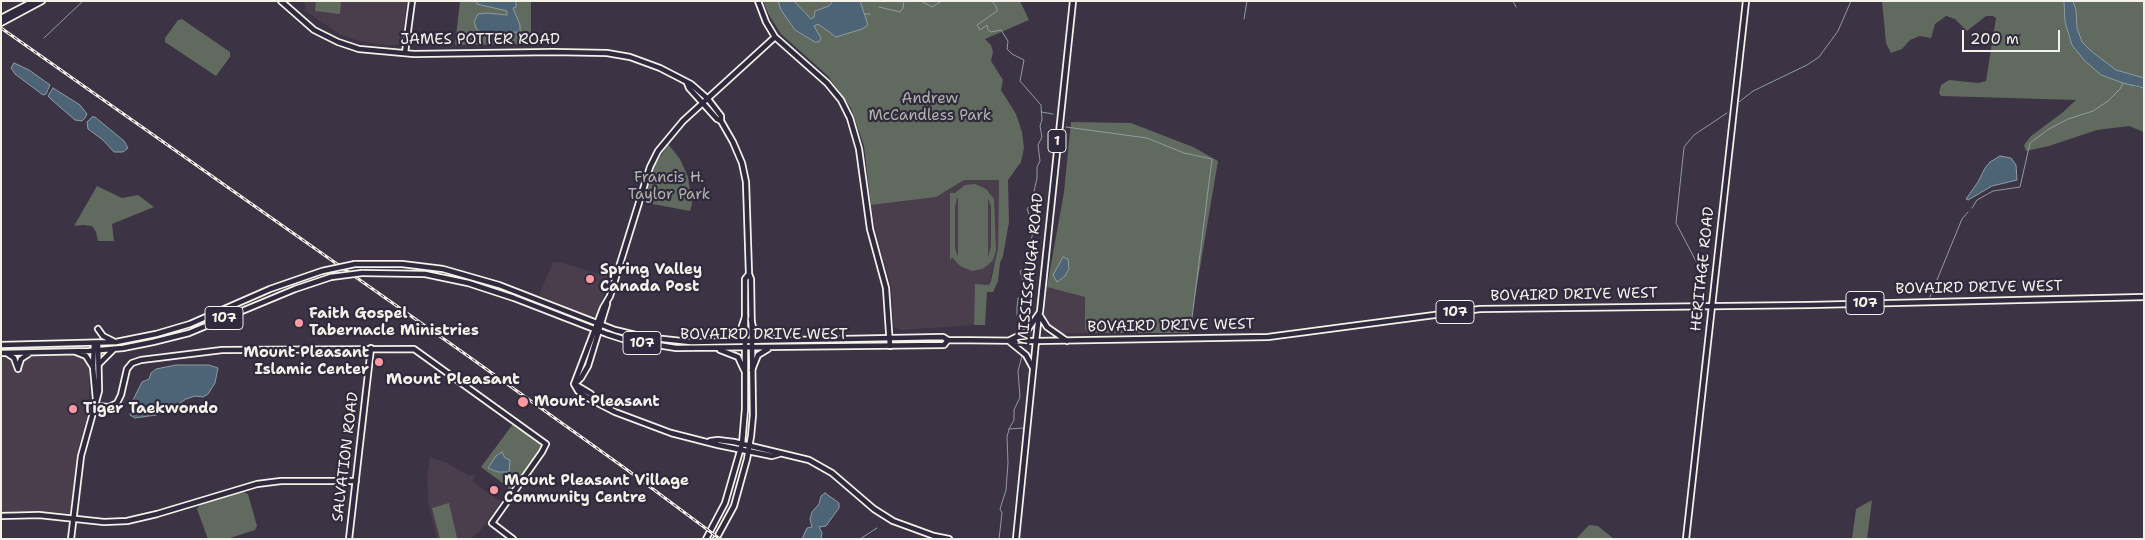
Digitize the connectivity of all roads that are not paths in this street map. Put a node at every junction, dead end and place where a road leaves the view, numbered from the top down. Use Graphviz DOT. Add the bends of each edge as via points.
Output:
graph roads {
  1 [pos="34,1"];
  2 [pos="42,1"];
  3 [pos="281,1"];
  4 [pos="412,1"];
  5 [pos="758,1"];
  6 [pos="1073,1"];
  7 [pos="1746,1"];
  8 [pos="4,19"];
  9 [pos="1,23"];
  10 [pos="775,37"];
  11 [pos="405,53"];
  12 [pos="705,101"];
  13 [pos="749,274"];
  14 [pos="2144,297"];
  15 [pos="1712,306"];
  16 [pos="1039,313"];
  17 [pos="745,317"];
  18 [pos="751,319"];
  19 [pos="599,325"];
  20 [pos="98,328"];
  21 [pos="597,331"];
  22 [pos="890,338"];
  23 [pos="948,340"];
  24 [pos="751,341"];
  25 [pos="783,341"];
  26 [pos="1009,341"];
  27 [pos="1036,341"];
  28 [pos="1067,341"];
  29 [pos="116,342"];
  30 [pos="730,342"];
  31 [pos="745,342"];
  32 [pos="96,343"];
  33 [pos="1,345"];
  34 [pos="890,346"];
  35 [pos="371,348"];
  36 [pos="716,348"];
  37 [pos="745,348"];
  38 [pos="751,348"];
  39 [pos="778,348"];
  40 [pos="115,349"];
  41 [pos="96,350"];
  42 [pos="34,352"];
  43 [pos="75,352"];
  44 [pos="1,353"];
  45 [pos="99,364"];
  46 [pos="93,367"];
  47 [pos="1033,368"];
  48 [pos="744,370"];
  49 [pos="752,370"];
  50 [pos="96,404"];
  51 [pos="708,442"];
  52 [pos="742,444"];
  53 [pos="749,446"];
  54 [pos="741,450"];
  55 [pos="748,451"];
  56 [pos="778,454"];
  57 [pos="356,481"];
  58 [pos="1,516"];
  59 [pos="73,519"];
  60 [pos="71,539"];
  61 [pos="349,539"];
  62 [pos="513,539"];
  63 [pos="706,539"];
  64 [pos="716,539"];
  65 [pos="949,539"];
  66 [pos="1016,539"];
  67 [pos="1686,539"];
  1 -- 8 [label="main road"];
  2 -- 8 [label="main road"];
  3 -- 11 [label="main road, JAMES POTTER ROAD" via="308,25 338,42 368,50"];
  4 -- 11 [label="main road"];
  5 -- 10 [label="main road"];
  6 -- 16 [label="main road, MISSISSAUGA ROAD / 1"];
  7 -- 15 [label="main road, HERITAGE ROAD"];
  8 -- 9 [label="main road"];
  10 -- 12 [label="main road"];
  10 -- 22 [label="main road" via="827,83 850,118 859,148 870,229 886,288"];
  11 -- 12 [label="main road, JAMES POTTER ROAD" via="607,53 660,68 691,84"];
  12 -- 13 [label="main road, JAMES POTTER ROAD" via="721,116 738,152 746,182"];
  12 -- 19 [label="main road" via="677,127 656,155"];
  13 -- 17 [label="main road" via="745,278"];
  13 -- 18 [label="main road"];
  14 -- 15 [label="main road, BOVAIRD DRIVE WEST / 107"];
  15 -- 28 [label="main road, BOVAIRD DRIVE WEST / 107" via="1477,309 1268,337"];
  15 -- 67 [label="main road, HERITAGE ROAD"];
  16 -- 26 [label="main road" via="1026,332"];
  16 -- 27 [label="main road, MISSISSAUGA ROAD / 1"];
  16 -- 28 [label="main road" via="1047,326"];
  17 -- 30 [label="main road" via="740,334"];
  17 -- 31 [label="main road"];
  18 -- 24 [label="main road"];
  18 -- 25 [label="main road" via="757,333"];
  19 -- 21 [label="main road"];
  19 -- 29 [label="main road, BOVAIRD DRIVE WEST / 107, bridge" via="462,273 423,265 355,264 322,270 190,324"];
  19 -- 30 [label="main road, BOVAIRD DRIVE WEST / 107" via="672,341"];
  20 -- 29 [label="main road" via="103,336"];
  21 -- 36 [label="main road, BOVAIRD DRIVE WEST / 107" via="654,345"];
  21 -- 40 [label="main road, BOVAIRD DRIVE WEST / 107, bridge" via="468,283 425,274 362,273 331,277 295,288 189,333"];
  21 -- 51 [label="main road" via="574,384 578,391 615,412 682,437"];
  22 -- 23 [label="main road, BOVAIRD DRIVE WEST / 107" via="943,337"];
  22 -- 25 [label="main road, BOVAIRD DRIVE WEST / 107"];
  22 -- 34 [label="main road"];
  23 -- 26 [label="main road, BOVAIRD DRIVE WEST / 107"];
  23 -- 34 [label="main road, BOVAIRD DRIVE WEST / 107" via="944,345"];
  24 -- 25 [label="main road, BOVAIRD DRIVE WEST / 107"];
  24 -- 31 [label="main road, BOVAIRD DRIVE WEST / 107"];
  24 -- 38 [label="main road"];
  26 -- 27 [label="main road, BOVAIRD DRIVE WEST / 107"];
  26 -- 47 [label="main road" via="1026,355"];
  27 -- 28 [label="main road, BOVAIRD DRIVE WEST / 107"];
  27 -- 47 [label="main road, MISSISSAUGA ROAD / 1"];
  29 -- 32 [label="main road, BOVAIRD DRIVE WEST / 107"];
  30 -- 31 [label="main road, BOVAIRD DRIVE WEST / 107"];
  31 -- 37 [label="main road"];
  32 -- 33 [label="main road, BOVAIRD DRIVE WEST / 107"];
  32 -- 41 [label="main road"];
  34 -- 39 [label="main road, BOVAIRD DRIVE WEST / 107"];
  35 -- 50 [label="main road" via="222,350 138,360 126,370 117,403 109,407"];
  35 -- 57 [label="main road, SALVATION ROAD"];
  35 -- 62 [label="main road" via="416,350 546,444 492,523"];
  36 -- 37 [label="main road, BOVAIRD DRIVE WEST / 107"];
  36 -- 48 [label="main road" via="738,357"];
  37 -- 38 [label="main road, BOVAIRD DRIVE WEST / 107"];
  37 -- 48 [label="main road"];
  38 -- 39 [label="main road, BOVAIRD DRIVE WEST / 107"];
  38 -- 49 [label="main road"];
  39 -- 49 [label="main road" via="762,351"];
  40 -- 41 [label="main road, BOVAIRD DRIVE WEST / 107"];
  40 -- 45 [label="main road"];
  41 -- 43 [label="main road, BOVAIRD DRIVE WEST / 107"];
  41 -- 45 [label="main road"];
  41 -- 46 [label="main road"];
  42 -- 43 [label="main road, BOVAIRD DRIVE WEST / 107"];
  42 -- 44 [label="main road, BOVAIRD DRIVE WEST / 107"];
  42 -- 44 [label="main road" via="24,355 18,369 10,355"];
  43 -- 46 [label="main road" via="86,356"];
  45 -- 50 [label="main road"];
  46 -- 50 [label="main road"];
  47 -- 66 [label="main road, MISSISSAUGA ROAD / 1"];
  48 -- 52 [label="main road"];
  49 -- 53 [label="main road" via="753,420"];
  50 -- 59 [label="main road" via="81,456"];
  51 -- 52 [label="main road" via="718,440"];
  51 -- 54 [label="main road"];
  52 -- 53 [label="main road"];
  52 -- 54 [label="main road"];
  53 -- 55 [label="main road"];
  53 -- 56 [label="main road"];
  54 -- 55 [label="main road"];
  54 -- 63 [label="main road" via="725,503"];
  55 -- 56 [label="main road" via="772,456"];
  55 -- 64 [label="main road" via="734,506"];
  56 -- 65 [label="main road" via="809,460 825,468 892,521"];
  57 -- 59 [label="main road" via="269,482 120,522"];
  57 -- 61 [label="main road, SALVATION ROAD"];
  58 -- 59 [label="main road" via="39,515"];
  59 -- 60 [label="main road"];
}
